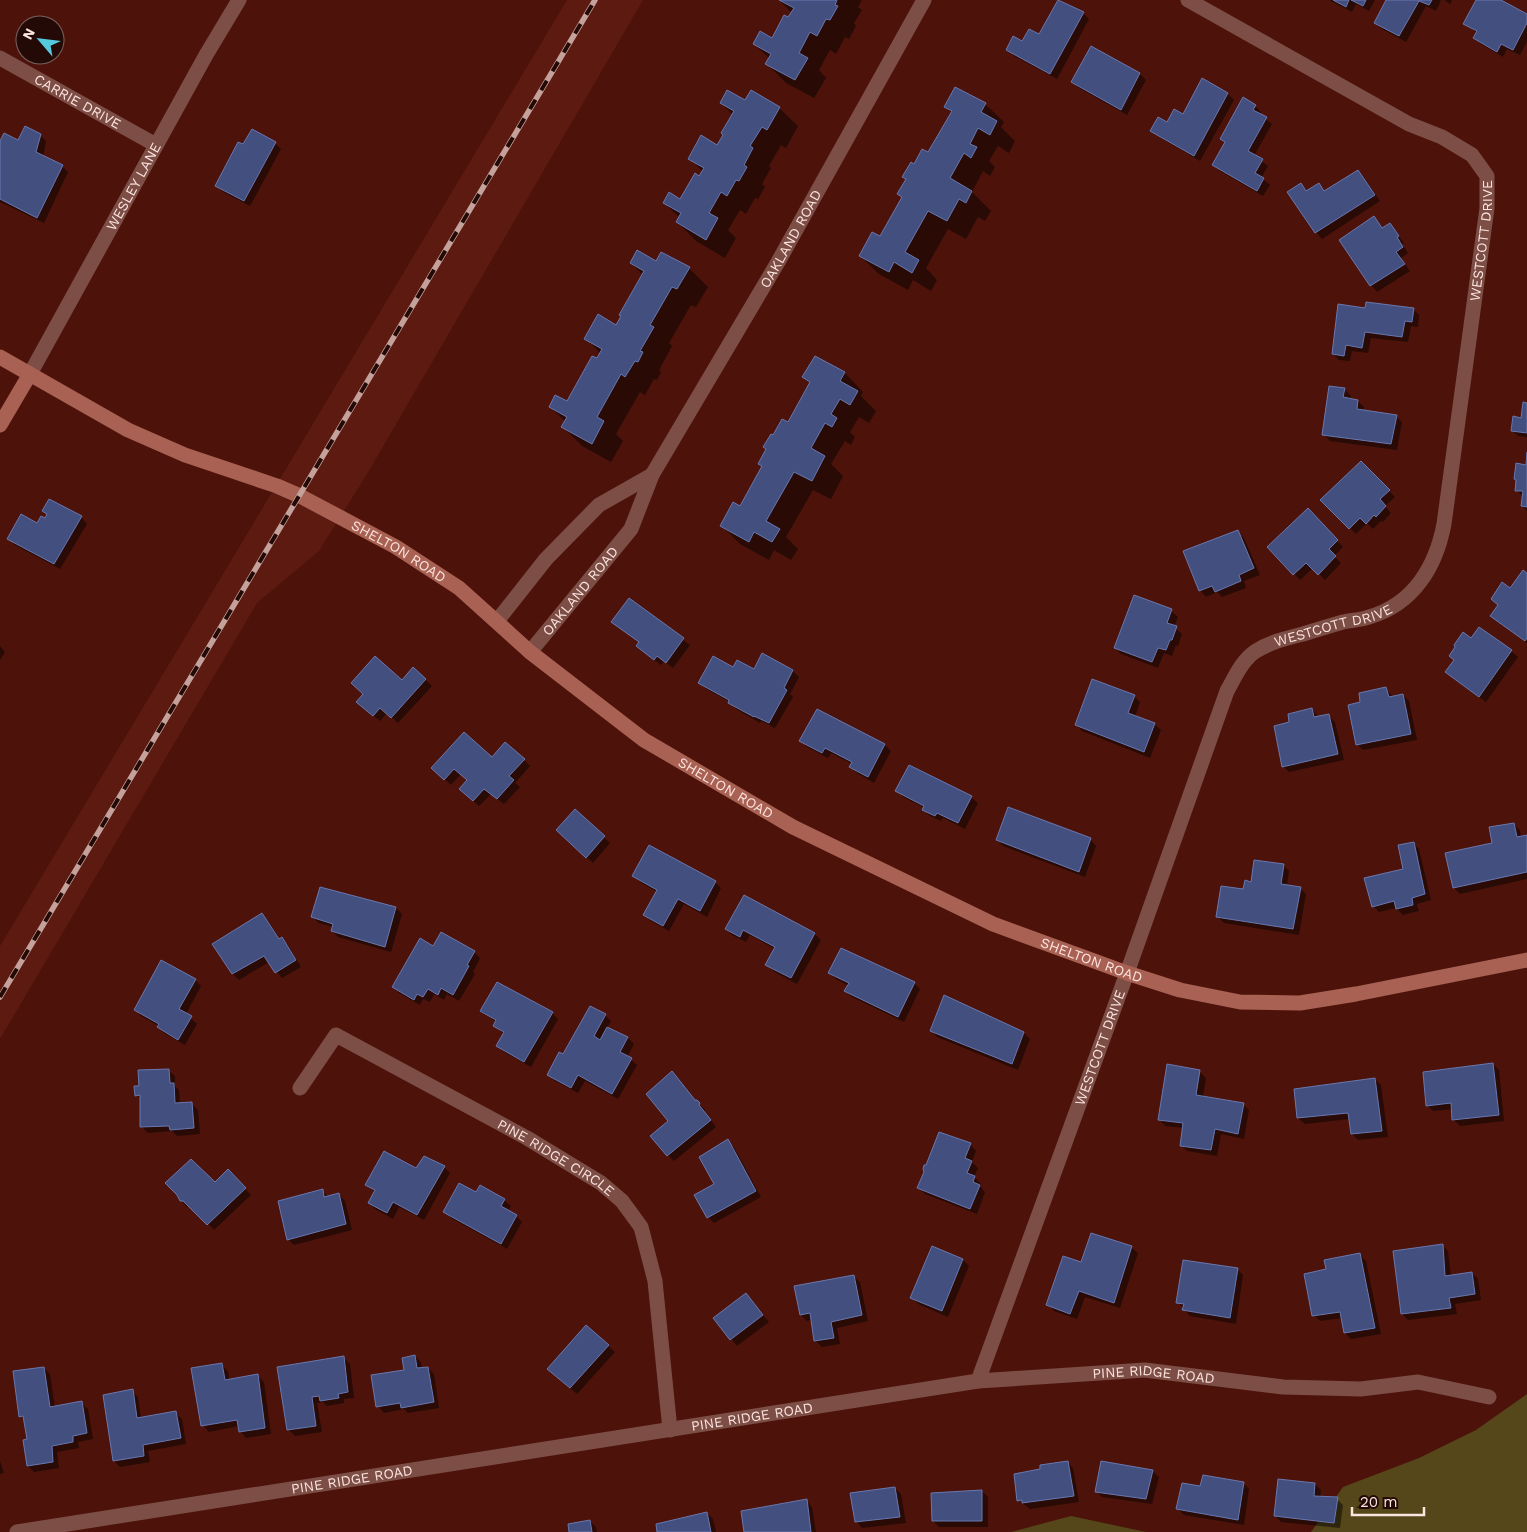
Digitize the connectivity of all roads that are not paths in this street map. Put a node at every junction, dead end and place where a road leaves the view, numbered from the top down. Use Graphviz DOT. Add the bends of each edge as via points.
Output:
graph roads {
  1 [pos="239,0"];
  2 [pos="924,0"];
  3 [pos="1188,0"];
  4 [pos="0,58"];
  5 [pos="156,145"];
  6 [pos="0,357"];
  7 [pos="30,374"];
  8 [pos="0,425"];
  9 [pos="652,474"];
  10 [pos="497,621"];
  11 [pos="530,652"];
  12 [pos="1527,960"];
  13 [pos="1127,973"];
  14 [pos="300,1088"];
  15 [pos="978,1381"];
  16 [pos="1489,1397"];
  17 [pos="670,1430"];
  18 [pos="17,1532"];
  1 -- 5 [label="street, WESLEY LANE"];
  2 -- 9 [label="street, OAKLAND ROAD" via="778,262"];
  3 -- 13 [label="street, WESTCOTT DRIVE" via="1409,124 1472,154 1487,176 1487,208 1444,524 1440,546 1429,570 1397,605 1370,617 1276,641 1255,652 1240,668 1227,691"];
  4 -- 5 [label="street, CARRIE DRIVE"];
  5 -- 7 [label="street, WESLEY LANE"];
  6 -- 7 [label="street, SHELTON ROAD"];
  7 -- 8 [label="street"];
  7 -- 10 [label="street, SHELTON ROAD" via="128,430 185,455 277,486 363,528 443,576"];
  9 -- 10 [label="street, OAKLAND ROAD" via="599,505 546,559"];
  9 -- 11 [label="street, OAKLAND ROAD" via="631,529"];
  10 -- 11 [label="street, SHELTON ROAD"];
  11 -- 13 [label="street, SHELTON ROAD" via="644,740 793,827 993,924"];
  12 -- 13 [label="street, SHELTON ROAD" via="1300,1003 1240,1002 1180,990"];
  13 -- 15 [label="street, WESTCOTT DRIVE"];
  14 -- 17 [label="street, PINE RIDGE CIRCLE" via="336,1035 527,1138 601,1183 622,1201 640,1227 655,1281"];
  15 -- 16 [label="street, PINE RIDGE ROAD" via="1145,1370 1283,1387 1361,1389 1418,1382"];
  15 -- 17 [label="street, PINE RIDGE ROAD"];
  17 -- 18 [label="street, PINE RIDGE ROAD"];
}
